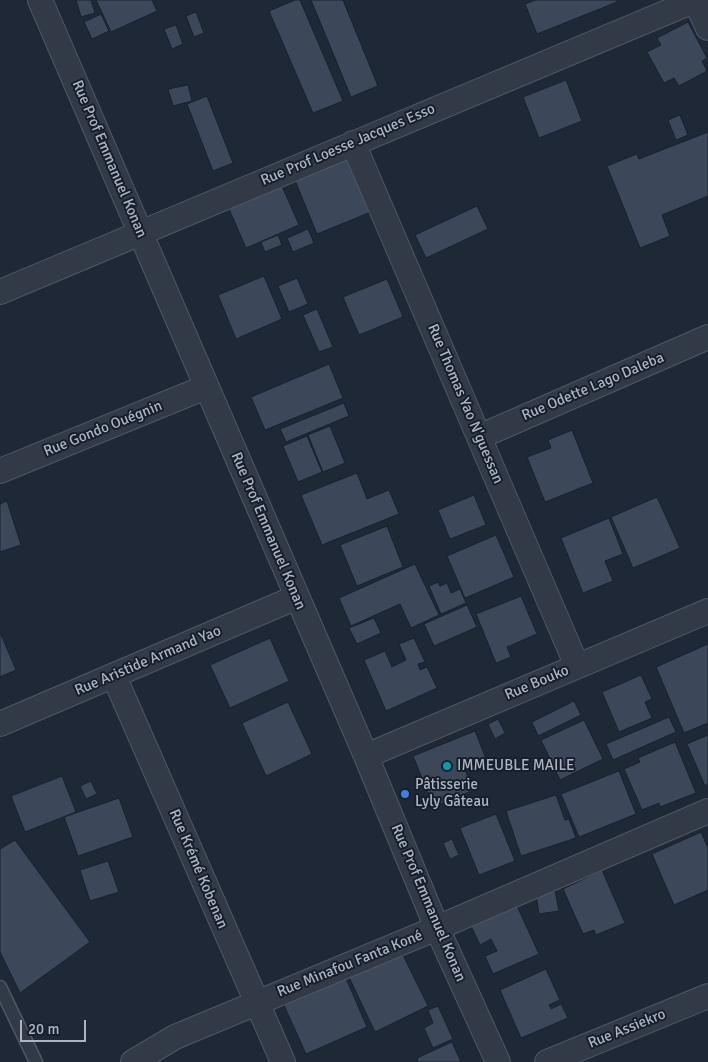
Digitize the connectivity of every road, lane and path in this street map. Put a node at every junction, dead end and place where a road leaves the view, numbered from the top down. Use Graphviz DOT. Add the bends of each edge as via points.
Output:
graph roads {
  1 [pos="40,0"];
  2 [pos="696,0"];
  3 [pos="708,28"];
  4 [pos="353,143"];
  5 [pos="141,233"];
  6 [pos="0,292"];
  7 [pos="708,337"];
  8 [pos="206,387"];
  9 [pos="479,437"];
  10 [pos="0,471"];
  11 [pos="297,597"];
  12 [pos="708,611"];
  13 [pos="576,666"];
  14 [pos="114,676"];
  15 [pos="0,724"];
  16 [pos="366,756"];
  17 [pos="708,811"];
  18 [pos="437,928"];
  19 [pos="0,987"];
  20 [pos="706,1001"];
  21 [pos="256,1002"];
  22 [pos="36,1062"];
  23 [pos="133,1062"];
  24 [pos="283,1062"];
  25 [pos="498,1062"];
  26 [pos="547,1062"];
  1 -- 5 [label="street, Rue Prof Emmanuel Konan"];
  2 -- 3 [label="street"];
  2 -- 4 [label="street, Rue Prof Loesse Jacques Esso"];
  4 -- 5 [label="street, Rue Prof Loesse Jacques Esso"];
  4 -- 9 [label="street, Rue Thomas Yao N'guessan"];
  5 -- 6 [label="street, Rue Prof Loesse Jacques Esso"];
  5 -- 8 [label="street, Rue Prof Emmanuel Konan"];
  7 -- 9 [label="street, Rue Odette Lago Daleba"];
  8 -- 10 [label="street, Rue Gondo Ouégnin"];
  8 -- 11 [label="street, Rue Prof Emmanuel Konan"];
  9 -- 13 [label="street, Rue Thomas Yao N'guessan"];
  11 -- 14 [label="street, Rue Aristide Armand Yao"];
  11 -- 16 [label="street, Rue Prof Emmanuel Konan"];
  12 -- 13 [label="street, Rue Bouko"];
  13 -- 16 [label="street, Rue Bouko"];
  14 -- 15 [label="street, Rue Aristide Armand Yao"];
  14 -- 21 [label="street, Rue Krémé Kobenan"];
  16 -- 18 [label="street, Rue Prof Emmanuel Konan"];
  17 -- 18 [label="street, Rue Minafou Fanta Koné"];
  18 -- 21 [label="street, Rue Minafou Fanta Koné"];
  18 -- 25 [label="street, Rue Prof Emmanuel Konan"];
  19 -- 22 [label="lane"];
  20 -- 26 [label="street, Rue Assiekro"];
  21 -- 23 [label="street, Rue Minafou Fanta Koné" via="175,1037"];
  21 -- 24 [label="street, Rue Krémé Kobenan"];
}
